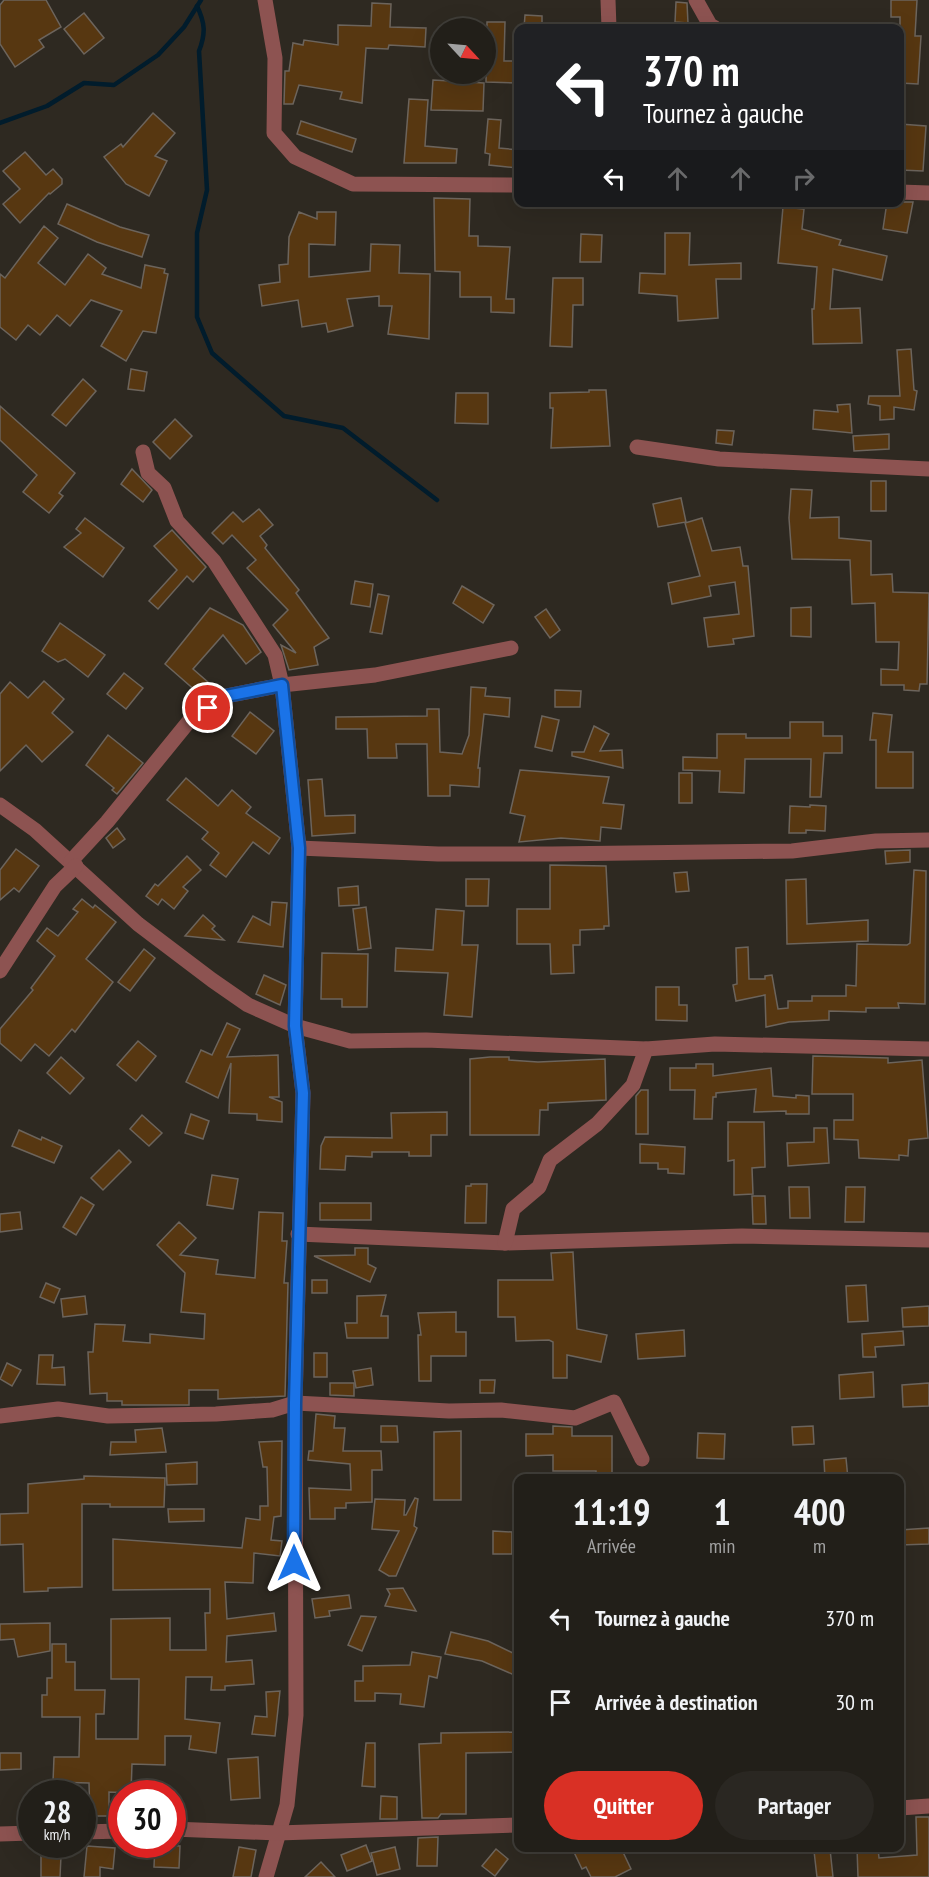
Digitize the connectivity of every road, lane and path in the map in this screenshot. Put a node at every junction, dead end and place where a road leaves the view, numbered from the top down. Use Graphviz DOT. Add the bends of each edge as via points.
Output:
graph roads {
  1 [pos="265,0"];
  2 [pos="608,0"];
  3 [pos="696,0"];
  4 [pos="609,24"];
  5 [pos="709,24"];
  6 [pos="514,185"];
  7 [pos="904,192"];
  8 [pos="929,193"];
  9 [pos="637,447"];
  10 [pos="143,452"];
  11 [pos="929,469"];
  12 [pos="511,648"];
  13 [pos="282,685"];
  14 [pos="0,805"];
  15 [pos="929,840"];
  16 [pos="299,848"];
  17 [pos="74,864"];
  18 [pos="0,971"];
  19 [pos="295,1026"];
  20 [pos="646,1049"];
  21 [pos="929,1049"];
  22 [pos="298,1234"];
  23 [pos="929,1240"];
  24 [pos="505,1243"];
  25 [pos="295,1403"];
  26 [pos="0,1416"];
  27 [pos="642,1458"];
  28 [pos="929,1806"];
  29 [pos="904,1808"];
  30 [pos="514,1824"];
  31 [pos="186,1830"];
  32 [pos="18,1833"];
  33 [pos="278,1833"];
  34 [pos="0,1834"];
  35 [pos="266,1877"];
  1 -- 6 [label="street" via="275,57 274,133 295,157 353,184"];
  2 -- 4 [label="street"];
  3 -- 5 [label="street"];
  7 -- 8 [label="street"];
  9 -- 11 [label="street" via="719,459"];
  10 -- 13 [label="street" via="148,473 164,488 177,521 214,561 275,655"];
  12 -- 13 [label="street" via="375,675"];
  13 -- 16 [label="street"];
  13 -- 17 [label="street" via="226,696 190,720"];
  14 -- 17 [label="street"];
  15 -- 16 [label="street" via="876,841 792,851 438,854"];
  16 -- 19 [label="street"];
  17 -- 18 [label="street" via="55,886"];
  17 -- 19 [label="street" via="138,924 212,980 248,1005"];
  19 -- 20 [label="street" via="350,1041"];
  19 -- 22 [label="street" via="303,1093"];
  20 -- 21 [label="street" via="715,1044"];
  20 -- 24 [label="street" via="633,1085 597,1124 550,1160 539,1187 513,1209"];
  22 -- 24 [label="street"];
  22 -- 25 [label="street"];
  23 -- 24 [label="street" via="742,1236"];
  25 -- 26 [label="street" via="272,1410 216,1414 108,1416 58,1408"];
  25 -- 27 [label="street" via="501,1410 575,1418 614,1402"];
  25 -- 33 [label="street" via="296,1715 286,1805"];
  28 -- 29 [label="street"];
  30 -- 33 [label="street"];
  31 -- 33 [label="street"];
  32 -- 34 [label="street"];
  33 -- 35 [label="street"];
}
